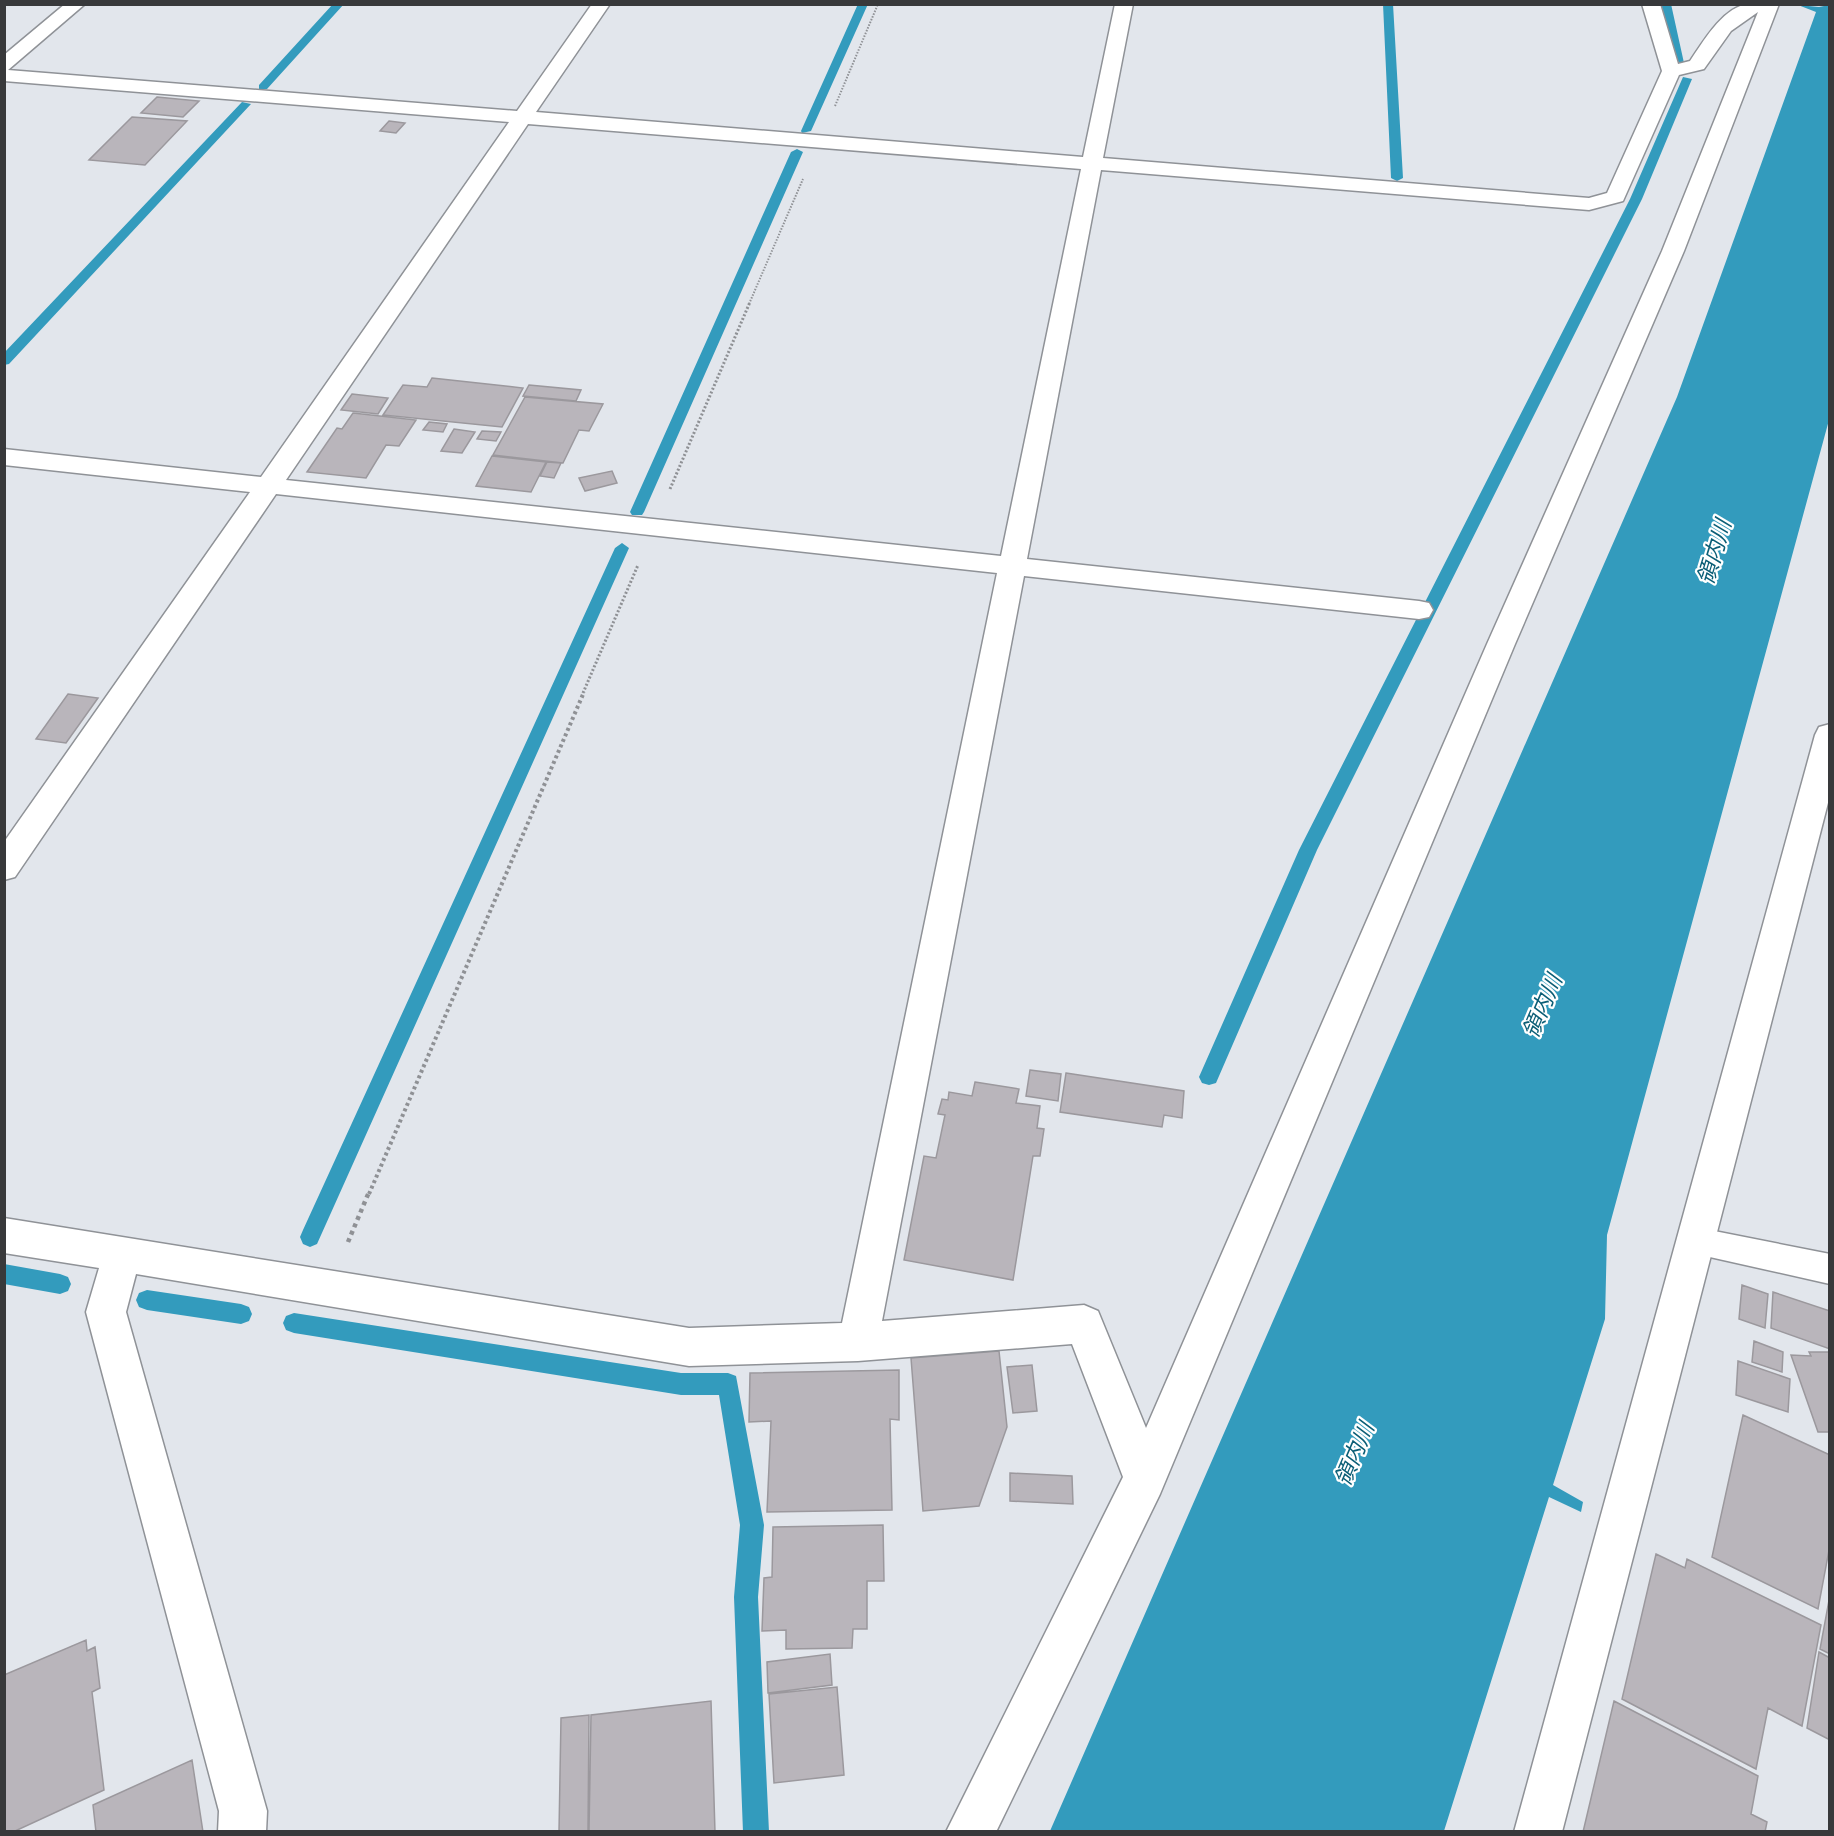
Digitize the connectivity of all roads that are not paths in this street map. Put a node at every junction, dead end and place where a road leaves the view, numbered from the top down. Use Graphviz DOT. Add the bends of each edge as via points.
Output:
graph roads {
  1 [pos="76,4"];
  2 [pos="601,4"];
  3 [pos="1125,4"];
  4 [pos="1651,4"];
  5 [pos="1764,4"];
  6 [pos="1770,4"];
  7 [pos="4,65"];
  8 [pos="1671,71"];
  9 [pos="4,75"];
  10 [pos="521,117"];
  11 [pos="1093,164"];
  12 [pos="4,457"];
  13 [pos="267,485"];
  14 [pos="1011,566"];
  15 [pos="1419,610"];
  16 [pos="1830,735"];
  17 [pos="4,868"];
  18 [pos="4,1235"];
  19 [pos="1694,1241"];
  20 [pos="122,1254"];
  21 [pos="1830,1269"];
  22 [pos="858,1342"];
  23 [pos="1145,1479"];
  24 [pos="242,1832"];
  25 [pos="970,1832"];
  26 [pos="1538,1832"];
  1 -- 7 [label="street"];
  2 -- 10 [label="street"];
  3 -- 11 [label="street"];
  4 -- 8 [label="street"];
  5 -- 8 [label="street" via="1749,8 1722,28 1697,65"];
  6 -- 23 [label="street" via="1673,251"];
  8 -- 11 [label="street" via="1616,197 1588,204"];
  9 -- 10 [label="street"];
  10 -- 11 [label="street"];
  10 -- 13 [label="street"];
  11 -- 14 [label="street"];
  12 -- 13 [label="street"];
  13 -- 14 [label="street"];
  13 -- 17 [label="street"];
  14 -- 15 [label="street"];
  14 -- 22 [label="street"];
  16 -- 19 [label="street"];
  18 -- 20 [label="street"];
  19 -- 21 [label="lane"];
  19 -- 26 [label="street"];
  20 -- 22 [label="street" via="689,1347"];
  20 -- 24 [label="street" via="106,1312 243,1811"];
  22 -- 23 [label="street" via="1084,1324"];
  23 -- 25 [label="street"];
}
